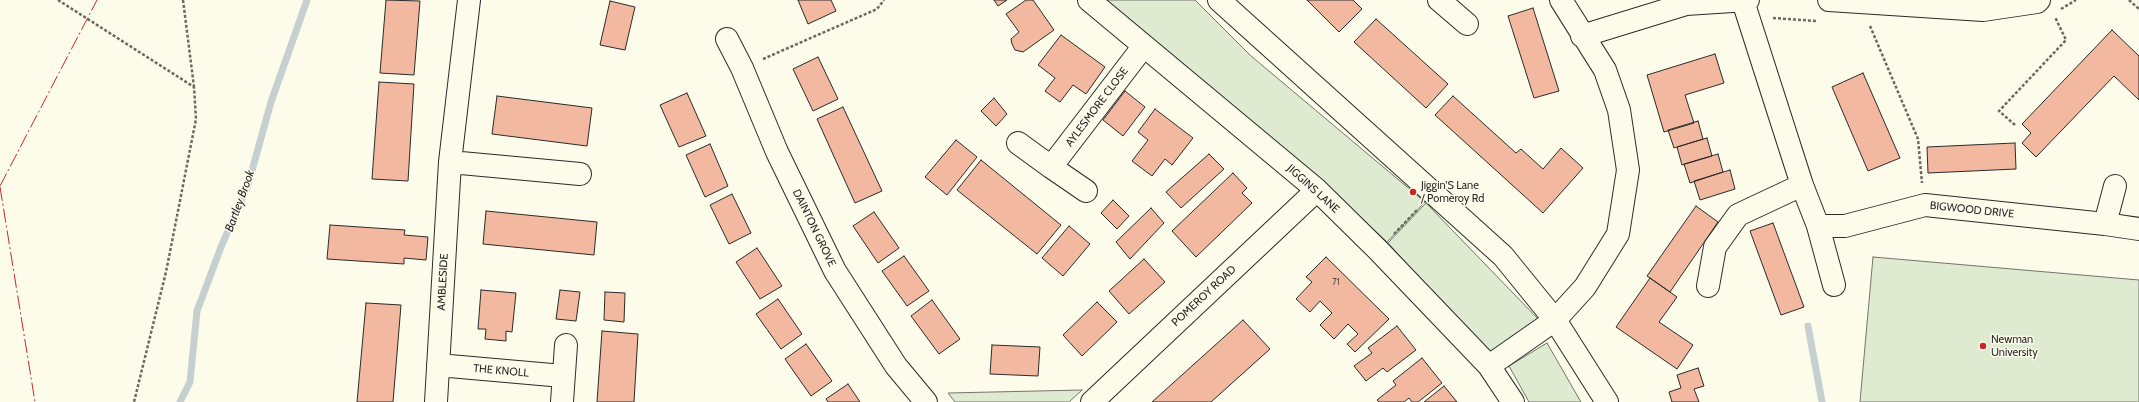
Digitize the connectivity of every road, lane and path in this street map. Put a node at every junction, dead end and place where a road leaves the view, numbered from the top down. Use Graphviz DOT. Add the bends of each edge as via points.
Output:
graph roads {
  1 [pos="58,0"];
  2 [pos="183,0"];
  3 [pos="469,0"];
  4 [pos="884,0"];
  5 [pos="1089,0"];
  6 [pos="1219,0"];
  7 [pos="1561,0"];
  8 [pos="1829,0"];
  9 [pos="2129,0"];
  10 [pos="1442,1"];
  11 [pos="1746,1"];
  12 [pos="1686,2"];
  13 [pos="1902,3"];
  14 [pos="2046,6"];
  15 [pos="2139,9"];
  16 [pos="1467,24"];
  17 [pos="1869,25"];
  18 [pos="1582,36"];
  19 [pos="727,39"];
  20 [pos="1143,47"];
  21 [pos="742,68"];
  22 [pos="194,87"];
  23 [pos="2015,125"];
  24 [pos="1018,143"];
  25 [pos="450,162"];
  26 [pos="1051,168"];
  27 [pos="580,174"];
  28 [pos="1802,185"];
  29 [pos="2115,186"];
  30 [pos="1317,190"];
  31 [pos="1086,191"];
  32 [pos="1433,194"];
  33 [pos="1925,205"];
  34 [pos="2104,224"];
  35 [pos="1818,226"];
  36 [pos="2139,230"];
  37 [pos="1378,250"];
  38 [pos="1834,285"];
  39 [pos="1708,286"];
  40 [pos="1555,320"];
  41 [pos="566,345"];
  42 [pos="438,365"];
  43 [pos="1489,366"];
  44 [pos="563,376"];
  45 [pos="134,402"];
  46 [pos="436,402"];
  47 [pos="562,402"];
  48 [pos="926,402"];
  49 [pos="1092,402"];
  50 [pos="1513,402"];
  51 [pos="1607,402"];
  1 -- 22 [label="path"];
  2 -- 22 [label="path"];
  3 -- 25 [label="street, AMBLESIDE"];
  4 -- 21 [label="path" via="877,9"];
  5 -- 20 [label="street, JIGGINS LANE"];
  6 -- 32 [label="street"];
  7 -- 18 [label="street"];
  8 -- 13 [label="street"];
  9 -- 15 [label="path"];
  10 -- 16 [label="street"];
  11 -- 12 [label="street"];
  11 -- 28 [label="street"];
  12 -- 18 [label="street"];
  13 -- 14 [label="street" via="1983,10 2037,2"];
  14 -- 23 [label="path" via="2066,40 1999,110"];
  17 -- 33 [label="path" via="1918,139"];
  18 -- 40 [label="street" via="1605,70 1619,110 1628,170 1618,234 1585,287"];
  19 -- 21 [label="street, DAINTON GROVE"];
  20 -- 26 [label="street, AYLESMORE CLOSE"];
  20 -- 30 [label="street, JIGGINS LANE"];
  21 -- 48 [label="street, DAINTON GROVE" via="777,152 835,272 896,366"];
  22 -- 45 [label="path" via="196,119 166,272"];
  24 -- 26 [label="street"];
  25 -- 27 [label="street"];
  25 -- 42 [label="street, AMBLESIDE"];
  26 -- 31 [label="street"];
  28 -- 35 [label="street"];
  28 -- 39 [label="street" via="1738,215 1716,247"];
  29 -- 34 [label="street"];
  30 -- 37 [label="street, JIGGINS LANE"];
  30 -- 49 [label="street, POMEROY ROAD"];
  32 -- 37 [label="path"];
  32 -- 40 [label="street" via="1503,256"];
  33 -- 34 [label="street, BIGWOOD DRIVE"];
  33 -- 35 [label="street, BIGWOOD DRIVE" via="1845,226"];
  34 -- 36 [label="street, BIGWOOD DRIVE"];
  35 -- 38 [label="street"];
  37 -- 43 [label="street, JIGGINS LANE"];
  40 -- 43 [label="street"];
  40 -- 51 [label="street"];
  41 -- 44 [label="street"];
  42 -- 44 [label="street, THE KNOLL"];
  42 -- 46 [label="street, AMBLESIDE"];
  43 -- 50 [label="street, JIGGINS LANE"];
  44 -- 47 [label="street"];
}
